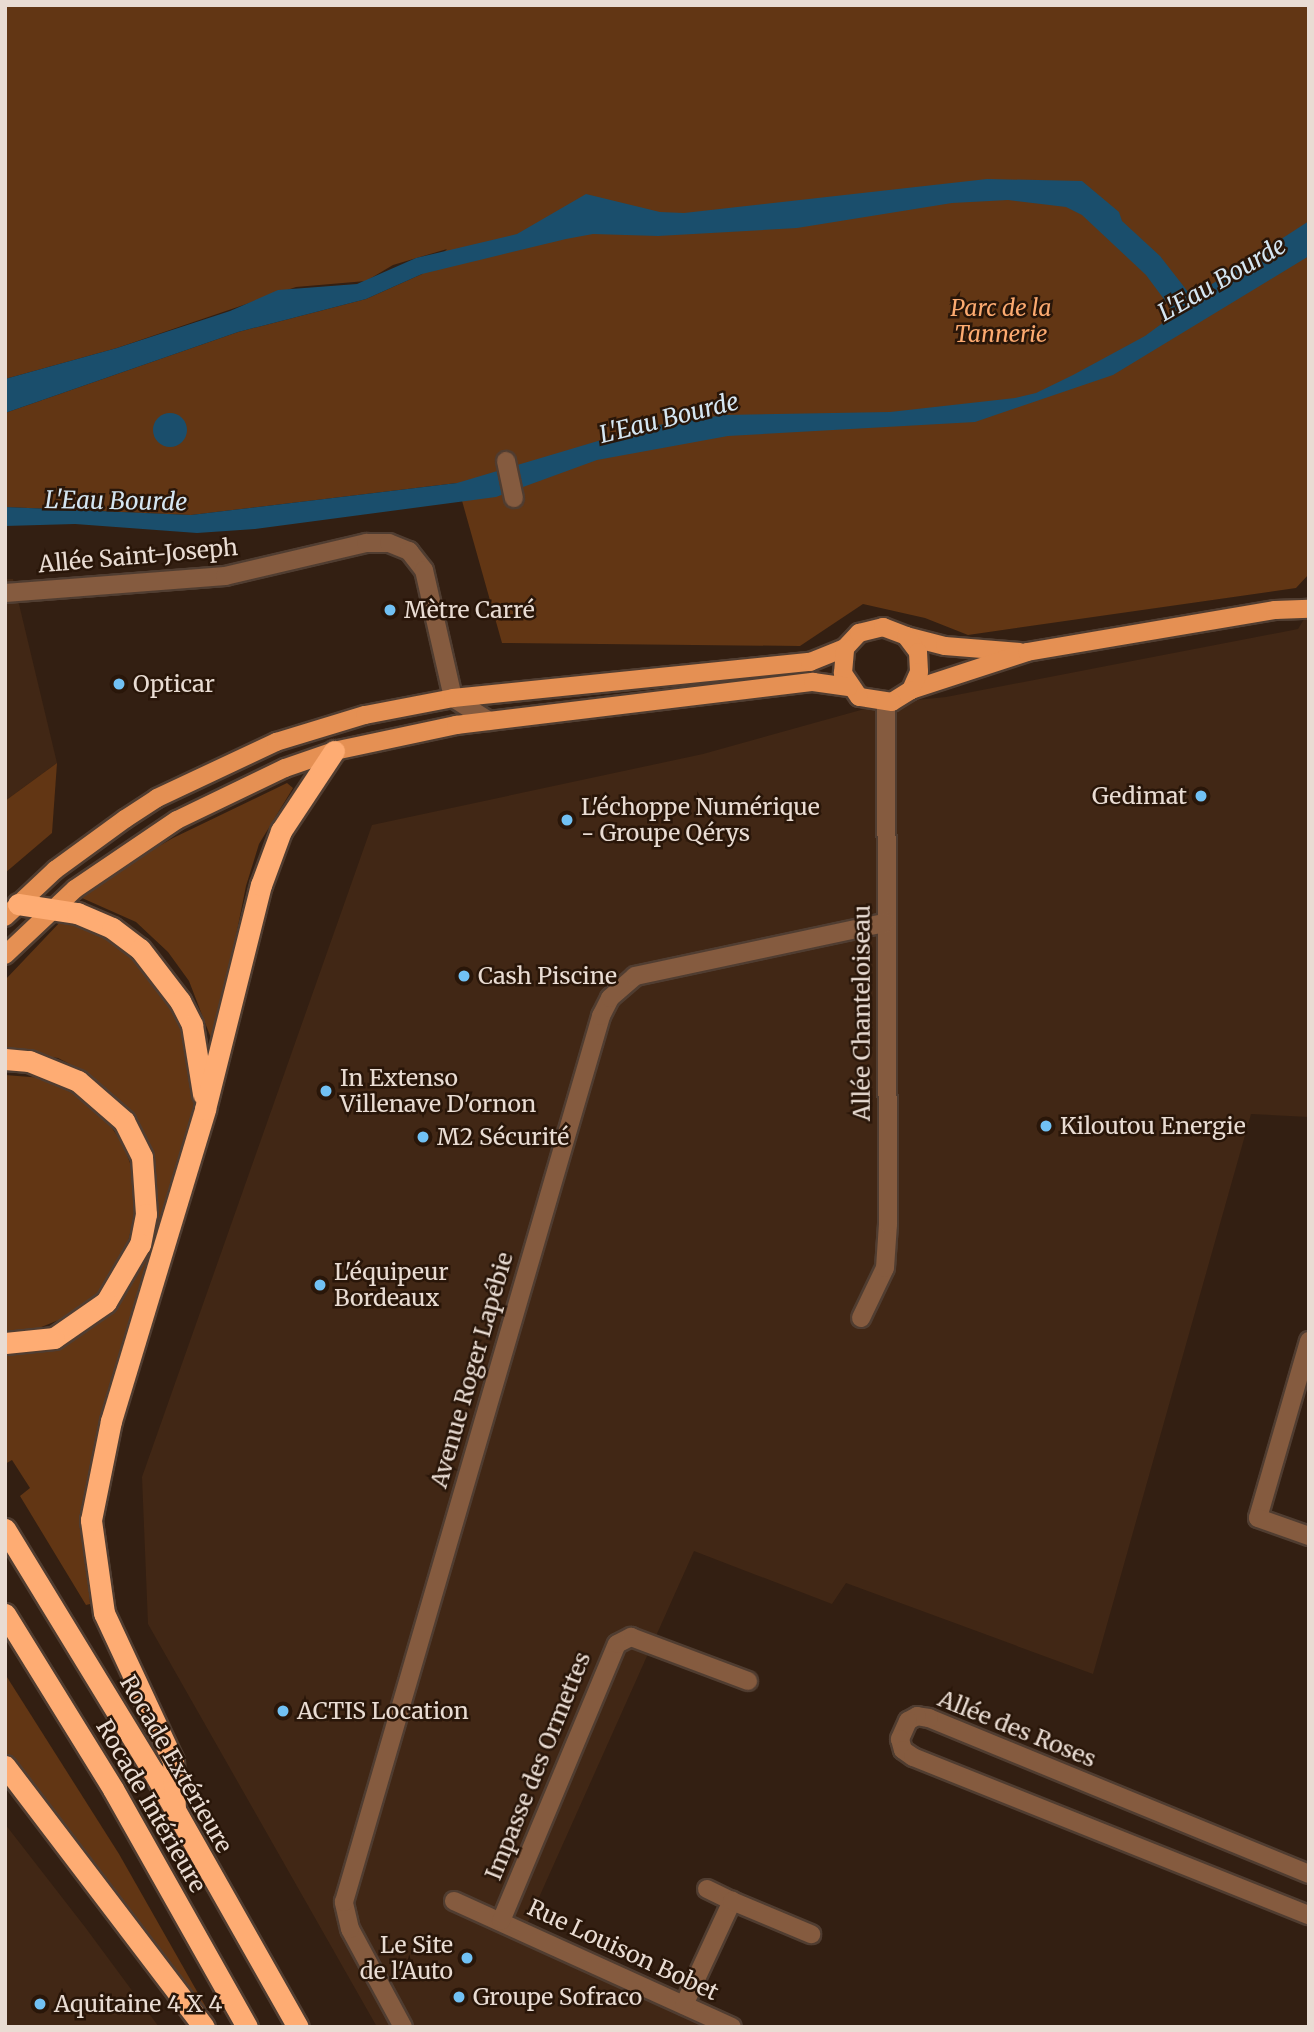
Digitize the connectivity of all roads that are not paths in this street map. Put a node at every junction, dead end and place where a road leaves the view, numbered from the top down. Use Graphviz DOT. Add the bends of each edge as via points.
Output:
graph roads {
  1 [pos="506,461"];
  2 [pos="514,498"];
  3 [pos="5,593"];
  4 [pos="1309,609"];
  5 [pos="906,636"];
  6 [pos="845,648"];
  7 [pos="1027,652"];
  8 [pos="849,687"];
  9 [pos="911,690"];
  10 [pos="453,698"];
  11 [pos="886,703"];
  12 [pos="489,721"];
  13 [pos="334,751"];
  14 [pos="53,908"];
  15 [pos="11,910"];
  16 [pos="886,923"];
  17 [pos="5,955"];
  18 [pos="5,1059"];
  19 [pos="205,1109"];
  20 [pos="861,1318"];
  21 [pos="1309,1341"];
  22 [pos="5,1343"];
  23 [pos="5,1530"];
  24 [pos="1309,1536"];
  25 [pos="5,1614"];
  26 [pos="748,1681"];
  27 [pos="5,1766"];
  28 [pos="175,1810"];
  29 [pos="1309,1874"];
  30 [pos="707,1889"];
  31 [pos="454,1901"];
  32 [pos="732,1901"];
  33 [pos="1309,1915"];
  34 [pos="501,1921"];
  35 [pos="811,1934"];
  36 [pos="684,2005"];
  37 [pos="204,2027"];
  38 [pos="247,2027"];
  39 [pos="298,2027"];
  40 [pos="403,2027"];
  41 [pos="732,2027"];
  1 -- 2 [label="street"];
  3 -- 10 [label="street, Allée Saint-Joseph" via="225,576 366,544 389,543 409,551 424,569"];
  4 -- 7 [label="main road" via="1275,610"];
  5 -- 6 [label="main road" via="883,627 871,628"];
  5 -- 7 [label="main road" via="946,646"];
  5 -- 9 [label="main road" via="920,659"];
  6 -- 8 [label="main road" via="843,673"];
  6 -- 10 [label="main road" via="810,662"];
  7 -- 9 [label="main road"];
  8 -- 11 [label="main road" via="869,702"];
  8 -- 12 [label="main road" via="813,682"];
  9 -- 11 [label="main road"];
  10 -- 12 [label="street"];
  10 -- 15 [label="main road" via="365,715 276,742 176,789 125,819"];
  11 -- 16 [label="street, Allée Chanteloiseau"];
  12 -- 13 [label="main road"];
  13 -- 14 [label="main road" via="285,768 177,820"];
  13 -- 19 [label="highway" via="281,831 261,885"];
  14 -- 15 [label="highway"];
  14 -- 17 [label="main road"];
  14 -- 19 [label="highway" via="112,928 140,949 159,973 192,1025"];
  16 -- 20 [label="street, Allée Chanteloiseau" via="888,1224 885,1268"];
  16 -- 40 [label="street, Avenue Roger Lapébie" via="635,976 610,998 601,1016 344,1902 350,1929"];
  18 -- 22 [label="highway" via="57,1070 103,1099 117,1114 142,1157 146,1214 140,1244 106,1302 54,1338"];
  19 -- 28 [label="highway" via="111,1421 91,1520 104,1613 173,1761"];
  21 -- 24 [label="street" via="1258,1518"];
  23 -- 28 [label="highway, Rocade Extérieure"];
  25 -- 38 [label="highway, Rocade Intérieure" via="113,1789"];
  26 -- 34 [label="street, Impasse des Ormettes" via="631,1637 617,1644"];
  27 -- 37 [label="highway"];
  28 -- 39 [label="highway, Rocade Extérieure"];
  29 -- 33 [label="street, Allée des Roses" via="929,1718 908,1721 900,1739 903,1750 913,1757"];
  30 -- 32 [label="street"];
  31 -- 34 [label="street, Rue Louison Bobet"];
  32 -- 35 [label="street"];
  32 -- 36 [label="street"];
  34 -- 36 [label="street, Rue Louison Bobet"];
  36 -- 41 [label="street, Rue Louison Bobet"];
}
